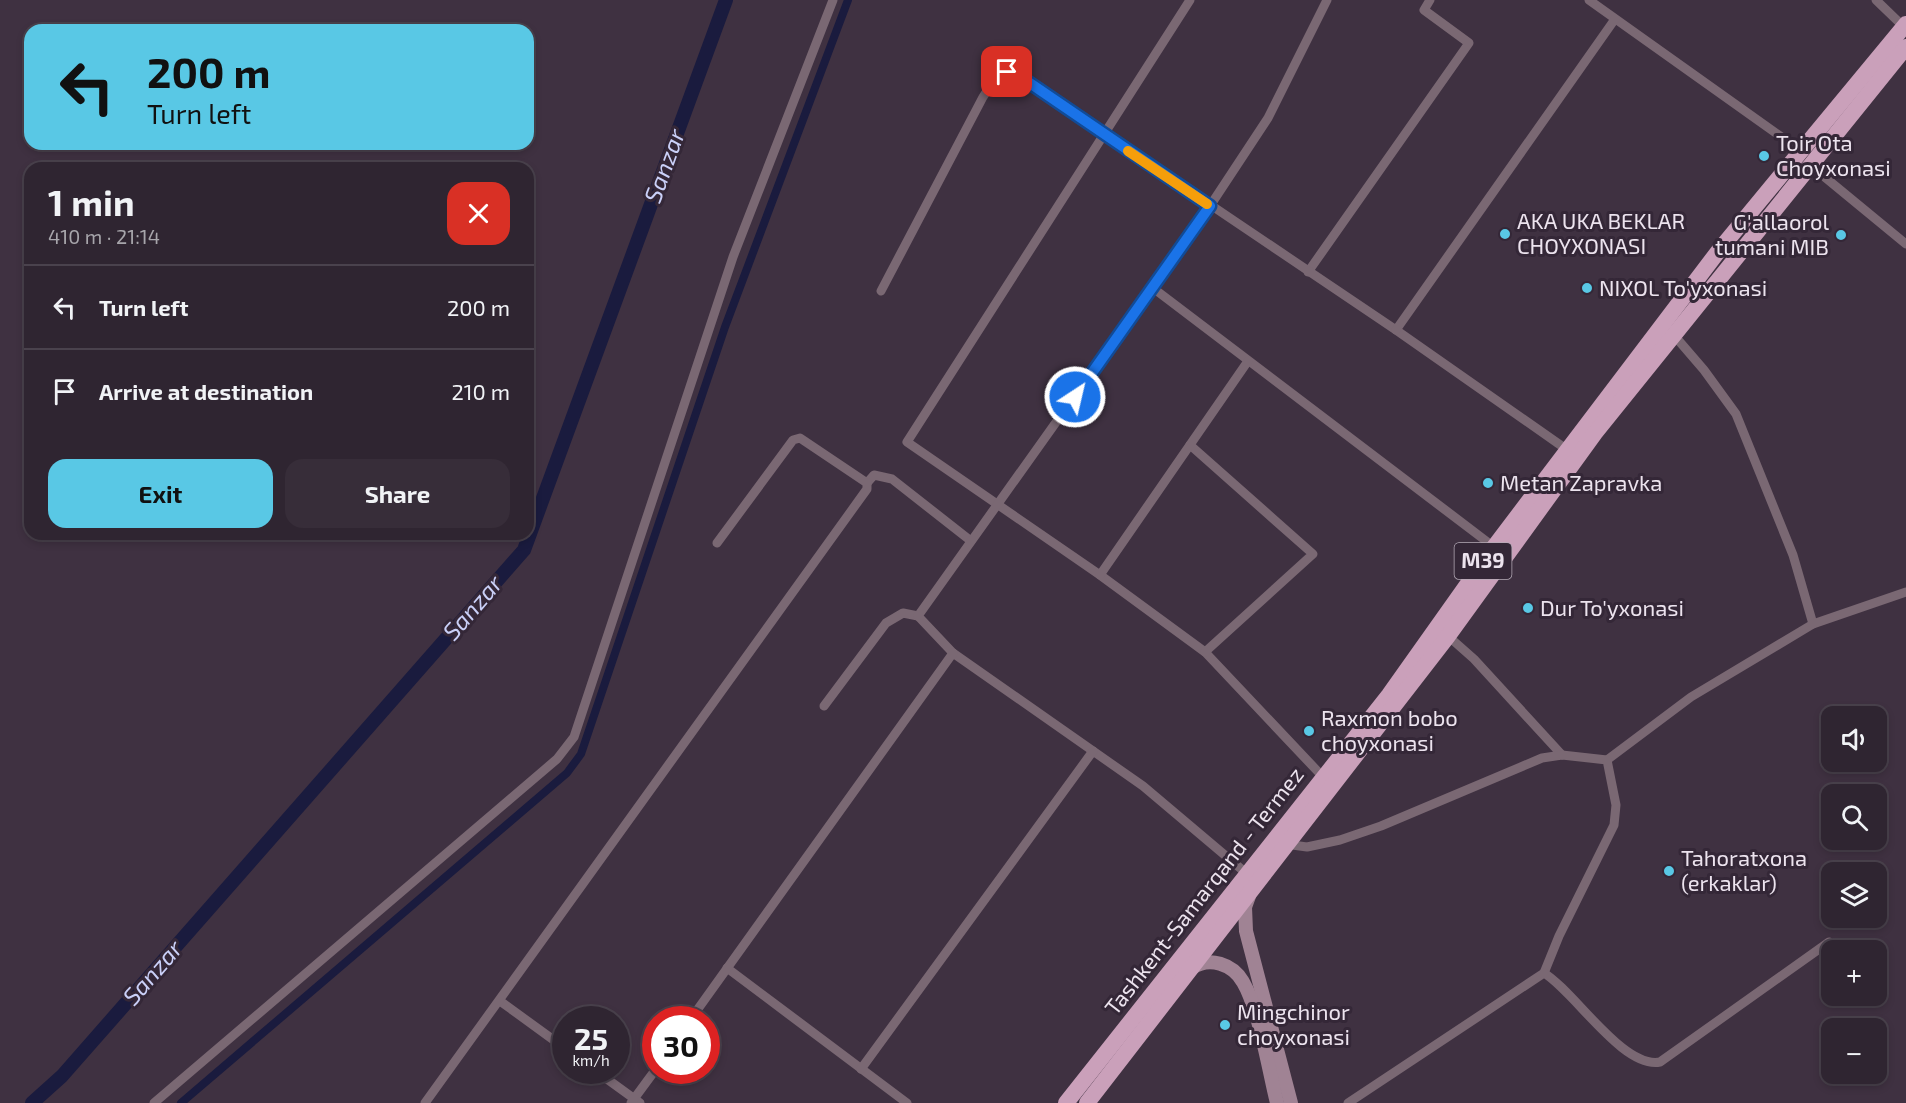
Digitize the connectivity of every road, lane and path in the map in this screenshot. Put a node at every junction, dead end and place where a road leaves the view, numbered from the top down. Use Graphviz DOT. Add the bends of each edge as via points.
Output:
graph roads {
  1 [pos="832,0"];
  2 [pos="1190,0"];
  3 [pos="1327,0"];
  4 [pos="1430,0"];
  5 [pos="1589,0"];
  6 [pos="1876,0"];
  7 [pos="1615,19"];
  8 [pos="1905,25"];
  9 [pos="1904,53"];
  10 [pos="1869,69"];
  11 [pos="1876,85"];
  12 [pos="1105,136"];
  13 [pos="1805,158"];
  14 [pos="1210,206"];
  15 [pos="1906,244"];
  16 [pos="1308,272"];
  17 [pos="1153,288"];
  18 [pos="881,291"];
  19 [pos="1396,330"];
  20 [pos="1673,334"];
  21 [pos="1248,361"];
  22 [pos="1190,446"];
  23 [pos="1566,449"];
  24 [pos="867,483"];
  25 [pos="998,506"];
  26 [pos="971,541"];
  27 [pos="717,543"];
  28 [pos="1494,547"];
  29 [pos="1100,575"];
  30 [pos="1906,592"];
  31 [pos="918,616"];
  32 [pos="1813,624"];
  33 [pos="1448,636"];
  34 [pos="1205,652"];
  35 [pos="953,653"];
  36 [pos="824,706"];
  37 [pos="1093,751"];
  38 [pos="1562,755"];
  39 [pos="1606,760"];
  40 [pos="1323,777"];
  41 [pos="1285,844"];
  42 [pos="1253,876"];
  43 [pos="1821,948"];
  44 [pos="727,968"];
  45 [pos="1544,973"];
  46 [pos="1186,974"];
  47 [pos="500,1002"];
  48 [pos="700,1006"];
  49 [pos="552,1039"];
  50 [pos="861,1069"];
  51 [pos="612,1084"];
  52 [pos="646,1084"];
  53 [pos="635,1102"];
  54 [pos="154,1103"];
  55 [pos="425,1103"];
  56 [pos="907,1103"];
  57 [pos="1066,1103"];
  58 [pos="1087,1103"];
  59 [pos="1277,1103"];
  60 [pos="1291,1103"];
  61 [pos="1348,1103"];
  1 -- 54 [label="street" via="733,257 574,737 557,759"];
  2 -- 12 [label="street"];
  3 -- 14 [label="street" via="1268,118"];
  4 -- 16 [label="street" via="1424,10 1469,43"];
  5 -- 7 [label="street"];
  6 -- 8 [label="street"];
  7 -- 13 [label="street"];
  7 -- 19 [label="street"];
  8 -- 10 [label="highway, Tashkent-Samarqand - Termez / M39"];
  9 -- 11 [label="highway, Tashkent-Samarqand - Termez / M39"];
  10 -- 11 [label="highway" via="1878,72"];
  10 -- 13 [label="highway, Tashkent-Samarqand - Termez / M39"];
  11 -- 13 [label="highway, Tashkent-Samarqand - Termez / M39"];
  12 -- 14 [label="street"];
  12 -- 18 [label="street" via="1015,73 998,75"];
  12 -- 25 [label="street" via="908,442"];
  13 -- 15 [label="street"];
  13 -- 20 [label="highway, Tashkent-Samarqand - Termez / M39"];
  13 -- 23 [label="highway, Tashkent-Samarqand - Termez / M39" via="1720,249"];
  14 -- 16 [label="street"];
  14 -- 17 [label="street"];
  16 -- 19 [label="street"];
  17 -- 21 [label="street"];
  17 -- 25 [label="street"];
  19 -- 23 [label="street"];
  20 -- 32 [label="street" via="1736,414 1793,555"];
  20 -- 33 [label="highway, Tashkent-Samarqand - Termez / M39"];
  21 -- 22 [label="street"];
  21 -- 28 [label="street"];
  22 -- 29 [label="street"];
  22 -- 34 [label="street" via="1313,554"];
  23 -- 28 [label="highway, Tashkent-Samarqand - Termez / M39"];
  24 -- 26 [label="street" via="874,475 892,479"];
  24 -- 27 [label="street" via="800,438 793,440"];
  24 -- 47 [label="street" via="867,489"];
  25 -- 26 [label="street"];
  25 -- 29 [label="street"];
  26 -- 31 [label="street"];
  28 -- 40 [label="highway, Tashkent-Samarqand - Termez / M39" via="1389,695"];
  29 -- 34 [label="street"];
  30 -- 32 [label="street"];
  31 -- 35 [label="street"];
  31 -- 36 [label="street" via="903,613 886,623"];
  32 -- 39 [label="street" via="1691,697"];
  33 -- 38 [label="street"];
  33 -- 41 [label="highway, Tashkent-Samarqand - Termez / M39"];
  34 -- 40 [label="street"];
  35 -- 37 [label="street"];
  35 -- 44 [label="street"];
  37 -- 42 [label="street" via="1143,786"];
  37 -- 50 [label="street"];
  38 -- 39 [label="street"];
  38 -- 41 [label="street" via="1542,758 1340,840 1307,848"];
  39 -- 45 [label="street" via="1616,805 1614,825"];
  40 -- 42 [label="highway, Tashkent-Samarqand - Termez / M39"];
  41 -- 42 [label="highway, Tashkent-Samarqand - Termez / M39"];
  42 -- 46 [label="highway, Tashkent-Samarqand - Termez / M39"];
  42 -- 57 [label="highway, Tashkent-Samarqand - Termez / M39"];
  42 -- 60 [label="main road" via="1245,907 1246,931"];
  43 -- 45 [label="street" via="1653,1064 1625,1050"];
  44 -- 48 [label="street"];
  44 -- 50 [label="street"];
  45 -- 61 [label="street"];
  46 -- 58 [label="highway, Tashkent-Samarqand - Termez / M39"];
  46 -- 59 [label="main road" via="1200,963 1211,962 1228,967 1240,978 1251,1003"];
  47 -- 49 [label="street"];
  47 -- 55 [label="street"];
  50 -- 56 [label="street"];
  51 -- 53 [label="street"];
  52 -- 53 [label="street"];
}
